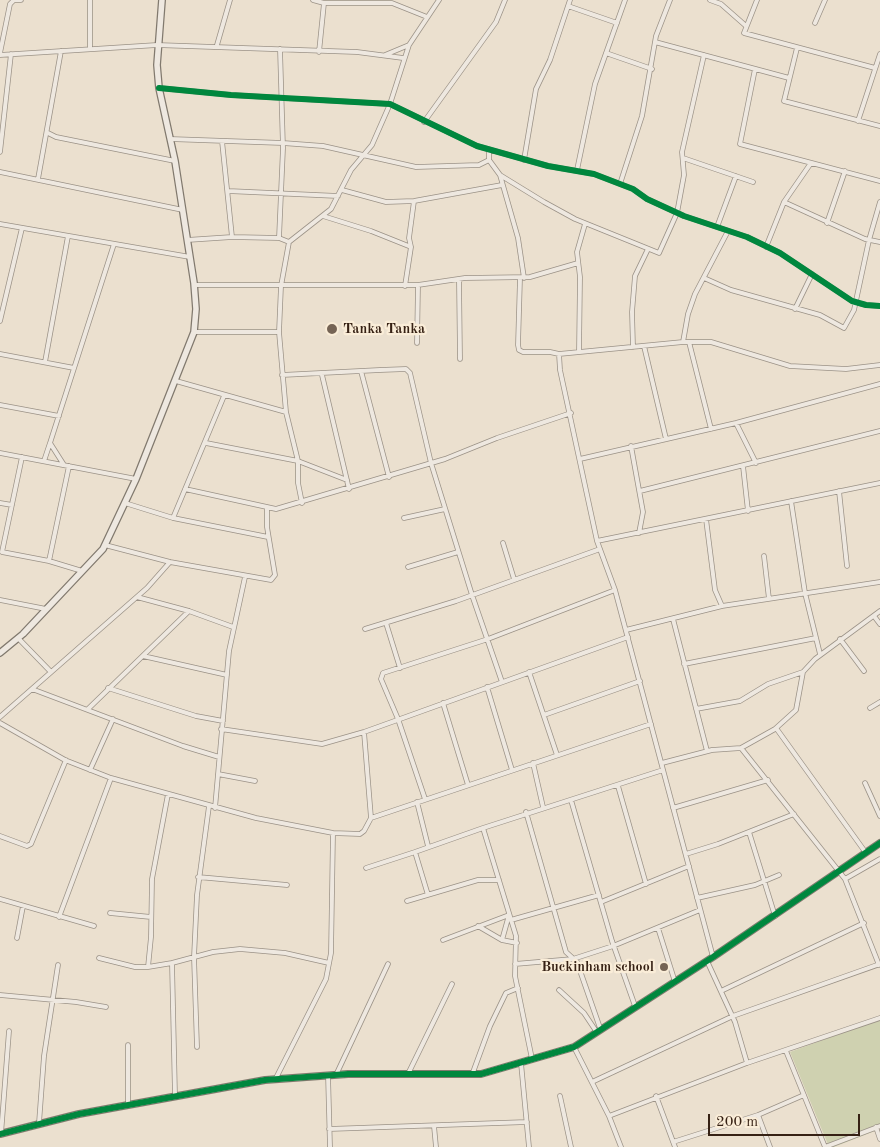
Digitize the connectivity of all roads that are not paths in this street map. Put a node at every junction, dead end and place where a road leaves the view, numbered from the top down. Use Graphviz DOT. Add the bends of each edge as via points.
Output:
graph roads {
  1 [pos="20,0"];
  2 [pos="90,0"];
  3 [pos="162,0"];
  4 [pos="230,0"];
  5 [pos="313,0"];
  6 [pos="439,0"];
  7 [pos="506,0"];
  8 [pos="570,0"];
  9 [pos="625,0"];
  10 [pos="670,0"];
  11 [pos="710,0"];
  12 [pos="757,0"];
  13 [pos="825,0"];
  14 [pos="393,1"];
  15 [pos="324,3"];
  16 [pos="568,6"];
  17 [pos="427,17"];
  18 [pos="617,23"];
  19 [pos="815,23"];
  20 [pos="746,26"];
  21 [pos="655,42"];
  22 [pos="157,45"];
  23 [pos="217,45"];
  24 [pos="409,45"];
  25 [pos="797,48"];
  26 [pos="90,49"];
  27 [pos="280,50"];
  28 [pos="61,51"];
  29 [pos="319,52"];
  30 [pos="606,53"];
  31 [pos="0,54"];
  32 [pos="11,54"];
  33 [pos="880,54"];
  34 [pos="383,55"];
  35 [pos="704,55"];
  36 [pos="403,58"];
  37 [pos="652,68"];
  38 [pos="874,68"];
  39 [pos="755,69"];
  40 [pos="789,78"];
  41 [pos="159,88"];
  42 [pos="282,97"];
  43 [pos="390,104"];
  44 [pos="858,121"];
  45 [pos="424,122"];
  46 [pos="880,126"];
  47 [pos="48,133"];
  48 [pos="170,139"];
  49 [pos="222,141"];
  50 [pos="283,142"];
  51 [pos="489,150"];
  52 [pos="0,152"];
  53 [pos="362,157"];
  54 [pos="683,158"];
  55 [pos="489,160"];
  56 [pos="524,160"];
  57 [pos="175,161"];
  58 [pos="811,162"];
  59 [pos="577,170"];
  60 [pos="0,172"];
  61 [pos="845,172"];
  62 [pos="500,174"];
  63 [pos="736,176"];
  64 [pos="38,179"];
  65 [pos="880,181"];
  66 [pos="753,182"];
  67 [pos="620,184"];
  68 [pos="502,185"];
  69 [pos="228,190"];
  70 [pos="342,190"];
  71 [pos="280,194"];
  72 [pos="338,196"];
  73 [pos="414,201"];
  74 [pos="784,202"];
  75 [pos="880,202"];
  76 [pos="183,210"];
  77 [pos="677,213"];
  78 [pos="323,216"];
  79 [pos="827,223"];
  80 [pos="0,224"];
  81 [pos="585,224"];
  82 [pos="717,227"];
  83 [pos="22,228"];
  84 [pos="728,231"];
  85 [pos="68,236"];
  86 [pos="232,237"];
  87 [pos="279,238"];
  88 [pos="188,240"];
  89 [pos="868,240"];
  90 [pos="289,242"];
  91 [pos="880,242"];
  92 [pos="114,244"];
  93 [pos="411,247"];
  94 [pos="766,247"];
  95 [pos="648,249"];
  96 [pos="190,257"];
  97 [pos="578,263"];
  98 [pos="812,274"];
  99 [pos="522,278"];
  100 [pos="704,278"];
  101 [pos="459,280"];
  102 [pos="194,285"];
  103 [pos="418,285"];
  104 [pos="281,286"];
  105 [pos="405,286"];
  106 [pos="5,295"];
  107 [pos="0,296"];
  108 [pos="856,302"];
  109 [pos="880,306"];
  110 [pos="795,309"];
  111 [pos="0,321"];
  112 [pos="194,332"];
  113 [pos="279,332"];
  114 [pos="682,342"];
  115 [pos="689,342"];
  116 [pos="417,343"];
  117 [pos="644,346"];
  118 [pos="634,348"];
  119 [pos="578,352"];
  120 [pos="0,354"];
  121 [pos="559,354"];
  122 [pos="460,359"];
  123 [pos="44,362"];
  124 [pos="880,365"];
  125 [pos="74,368"];
  126 [pos="361,371"];
  127 [pos="282,375"];
  128 [pos="322,375"];
  129 [pos="176,381"];
  130 [pos="880,384"];
  131 [pos="224,396"];
  132 [pos="0,405"];
  133 [pos="286,412"];
  134 [pos="571,413"];
  135 [pos="59,416"];
  136 [pos="736,423"];
  137 [pos="711,429"];
  138 [pos="880,432"];
  139 [pos="666,438"];
  140 [pos="50,443"];
  141 [pos="206,443"];
  142 [pos="630,446"];
  143 [pos="0,453"];
  144 [pos="22,457"];
  145 [pos="580,459"];
  146 [pos="44,461"];
  147 [pos="298,461"];
  148 [pos="431,463"];
  149 [pos="756,464"];
  150 [pos="67,465"];
  151 [pos="743,466"];
  152 [pos="389,477"];
  153 [pos="136,479"];
  154 [pos="347,480"];
  155 [pos="880,483"];
  156 [pos="185,489"];
  157 [pos="349,489"];
  158 [pos="640,491"];
  159 [pos="839,491"];
  160 [pos="791,501"];
  161 [pos="302,502"];
  162 [pos="0,503"];
  163 [pos="126,503"];
  164 [pos="12,505"];
  165 [pos="267,508"];
  166 [pos="445,510"];
  167 [pos="748,511"];
  168 [pos="174,518"];
  169 [pos="404,518"];
  170 [pos="706,519"];
  171 [pos="639,533"];
  172 [pos="268,537"];
  173 [pos="597,541"];
  174 [pos="503,544"];
  175 [pos="105,545"];
  176 [pos="600,549"];
  177 [pos="1,552"];
  178 [pos="458,552"];
  179 [pos="764,556"];
  180 [pos="49,561"];
  181 [pos="170,562"];
  182 [pos="847,566"];
  183 [pos="408,567"];
  184 [pos="82,571"];
  185 [pos="245,578"];
  186 [pos="514,579"];
  187 [pos="880,582"];
  188 [pos="615,590"];
  189 [pos="805,593"];
  190 [pos="472,595"];
  191 [pos="137,597"];
  192 [pos="769,599"];
  193 [pos="0,600"];
  194 [pos="722,606"];
  195 [pos="46,609"];
  196 [pos="189,610"];
  197 [pos="880,611"];
  198 [pos="874,616"];
  199 [pos="673,619"];
  200 [pos="386,623"];
  201 [pos="880,624"];
  202 [pos="233,627"];
  203 [pos="365,629"];
  204 [pos="626,630"];
  205 [pos="628,637"];
  206 [pos="18,638"];
  207 [pos="816,638"];
  208 [pos="488,639"];
  209 [pos="840,639"];
  210 [pos="0,654"];
  211 [pos="820,654"];
  212 [pos="143,656"];
  213 [pos="684,664"];
  214 [pos="400,668"];
  215 [pos="864,671"];
  216 [pos="51,672"];
  217 [pos="529,672"];
  218 [pos="803,672"];
  219 [pos="227,675"];
  220 [pos="640,681"];
  221 [pos="502,682"];
  222 [pos="487,687"];
  223 [pos="108,688"];
  224 [pos="32,689"];
  225 [pos="880,702"];
  226 [pos="443,703"];
  227 [pos="870,708"];
  228 [pos="88,709"];
  229 [pos="696,709"];
  230 [pos="544,715"];
  231 [pos="0,717"];
  232 [pos="114,719"];
  233 [pos="398,719"];
  234 [pos="223,721"];
  235 [pos="0,723"];
  236 [pos="651,724"];
  237 [pos="776,728"];
  238 [pos="221,729"];
  239 [pos="364,732"];
  240 [pos="741,748"];
  241 [pos="707,751"];
  242 [pos="557,755"];
  243 [pos="219,757"];
  244 [pos="66,760"];
  245 [pos="533,763"];
  246 [pos="662,763"];
  247 [pos="90,770"];
  248 [pos="512,770"];
  249 [pos="663,770"];
  250 [pos="218,774"];
  251 [pos="112,778"];
  252 [pos="768,780"];
  253 [pos="256,781"];
  254 [pos="865,783"];
  255 [pos="468,785"];
  256 [pos="618,786"];
  257 [pos="168,794"];
  258 [pos="425,799"];
  259 [pos="571,800"];
  260 [pos="417,802"];
  261 [pos="209,806"];
  262 [pos="543,807"];
  263 [pos="215,808"];
  264 [pos="674,808"];
  265 [pos="526,812"];
  266 [pos="794,814"];
  267 [pos="880,816"];
  268 [pos="371,818"];
  269 [pos="483,828"];
  270 [pos="749,832"];
  271 [pos="334,833"];
  272 [pos="0,836"];
  273 [pos="880,843"];
  274 [pos="428,846"];
  275 [pos="415,852"];
  276 [pos="866,852"];
  277 [pos="686,854"];
  278 [pos="880,859"];
  279 [pos="689,866"];
  280 [pos="366,868"];
  281 [pos="840,872"];
  282 [pos="779,875"];
  283 [pos="198,877"];
  284 [pos="845,879"];
  285 [pos="499,880"];
  286 [pos="764,881"];
  287 [pos="646,884"];
  288 [pos="287,885"];
  289 [pos="428,895"];
  290 [pos="599,895"];
  291 [pos="697,898"];
  292 [pos="0,899"];
  293 [pos="407,901"];
  294 [pos="601,902"];
  295 [pos="23,906"];
  296 [pos="553,908"];
  297 [pos="700,910"];
  298 [pos="110,913"];
  299 [pos="509,915"];
  300 [pos="775,916"];
  301 [pos="60,917"];
  302 [pos="152,917"];
  303 [pos="511,920"];
  304 [pos="864,923"];
  305 [pos="94,926"];
  306 [pos="478,926"];
  307 [pos="658,928"];
  308 [pos="17,938"];
  309 [pos="443,940"];
  310 [pos="502,940"];
  311 [pos="517,943"];
  312 [pos="614,946"];
  313 [pos="194,957"];
  314 [pos="713,957"];
  315 [pos="99,958"];
  316 [pos="573,958"];
  317 [pos="707,961"];
  318 [pos="172,963"];
  319 [pos="329,963"];
  320 [pos="388,964"];
  321 [pos="515,964"];
  322 [pos="880,964"];
  323 [pos="58,965"];
  324 [pos="148,967"];
  325 [pos="675,982"];
  326 [pos="452,984"];
  327 [pos="518,988"];
  328 [pos="560,990"];
  329 [pos="720,990"];
  330 [pos="0,994"];
  331 [pos="52,1000"];
  332 [pos="635,1006"];
  333 [pos="106,1007"];
  334 [pos="733,1016"];
  335 [pos="880,1018"];
  336 [pos="598,1030"];
  337 [pos="9,1031"];
  338 [pos="128,1045"];
  339 [pos="197,1047"];
  340 [pos="574,1047"];
  341 [pos="786,1051"];
  342 [pos="532,1059"];
  343 [pos="521,1063"];
  344 [pos="747,1063"];
  345 [pos="408,1074"];
  346 [pos="328,1075"];
  347 [pos="336,1075"];
  348 [pos="472,1075"];
  349 [pos="275,1080"];
  350 [pos="592,1082"];
  351 [pos="804,1095"];
  352 [pos="174,1096"];
  353 [pos="560,1096"];
  354 [pos="656,1096"];
  355 [pos="128,1104"];
  356 [pos="758,1115"];
  357 [pos="609,1116"];
  358 [pos="527,1122"];
  359 [pos="38,1123"];
  360 [pos="434,1126"];
  361 [pos="878,1127"];
  362 [pos="329,1129"];
  363 [pos="0,1134"];
  364 [pos="880,1139"];
  365 [pos="673,1142"];
  366 [pos="330,1147"];
  367 [pos="436,1147"];
  368 [pos="529,1147"];
  369 [pos="572,1147"];
  370 [pos="621,1147"];
  371 [pos="676,1147"];
  372 [pos="770,1147"];
  373 [pos="825,1147"];
  1 -- 31 [label="street" via="10,4"];
  2 -- 26 [label="street"];
  3 -- 22 [label="street"];
  4 -- 23 [label="street"];
  5 -- 15 [label="street"];
  6 -- 17 [label="street"];
  7 -- 45 [label="street" via="496,22"];
  8 -- 16 [label="street"];
  9 -- 18 [label="street"];
  10 -- 21 [label="street"];
  11 -- 20 [label="street" via="721,4"];
  12 -- 20 [label="street"];
  13 -- 19 [label="street"];
  14 -- 15 [label="street"];
  14 -- 17 [label="street"];
  15 -- 29 [label="street"];
  16 -- 18 [label="street"];
  16 -- 56 [label="street" via="550,60 536,89"];
  17 -- 24 [label="street"];
  18 -- 30 [label="street"];
  20 -- 25 [label="street" via="744,33"];
  21 -- 35 [label="street"];
  21 -- 37 [label="street"];
  22 -- 23 [label="street"];
  22 -- 26 [label="street"];
  22 -- 41 [label="street"];
  23 -- 27 [label="street"];
  24 -- 34 [label="street"];
  24 -- 36 [label="street"];
  25 -- 38 [label="street"];
  25 -- 40 [label="street"];
  26 -- 28 [label="street"];
  27 -- 29 [label="street"];
  27 -- 42 [label="street"];
  28 -- 32 [label="street"];
  28 -- 47 [label="street"];
  29 -- 34 [label="street"];
  30 -- 37 [label="street"];
  30 -- 59 [label="street"];
  31 -- 32 [label="street"];
  32 -- 52 [label="street"];
  33 -- 38 [label="street"];
  34 -- 36 [label="street"];
  35 -- 39 [label="street"];
  35 -- 54 [label="street"];
  36 -- 43 [label="street"];
  37 -- 67 [label="street" via="642,116"];
  38 -- 44 [label="street"];
  39 -- 40 [label="street"];
  39 -- 58 [label="street" via="740,144"];
  40 -- 44 [label="street" via="784,101"];
  41 -- 42 [label="street"];
  41 -- 48 [label="street"];
  42 -- 43 [label="street"];
  42 -- 50 [label="street"];
  43 -- 45 [label="street"];
  43 -- 53 [label="street" via="372,145"];
  44 -- 46 [label="street"];
  45 -- 51 [label="street"];
  47 -- 57 [label="street"];
  47 -- 64 [label="street"];
  48 -- 49 [label="street"];
  48 -- 57 [label="street"];
  49 -- 50 [label="street"];
  49 -- 69 [label="street"];
  50 -- 53 [label="street" via="323,146"];
  50 -- 71 [label="street"];
  51 -- 55 [label="street"];
  51 -- 56 [label="street"];
  53 -- 55 [label="street" via="416,167 479,165"];
  53 -- 70 [label="street" via="351,170"];
  54 -- 63 [label="street"];
  54 -- 77 [label="street" via="684,175"];
  55 -- 62 [label="street"];
  56 -- 59 [label="street"];
  57 -- 76 [label="street"];
  58 -- 61 [label="street"];
  58 -- 74 [label="street"];
  59 -- 67 [label="street"];
  60 -- 64 [label="street"];
  61 -- 65 [label="street"];
  61 -- 79 [label="street"];
  62 -- 68 [label="street"];
  62 -- 81 [label="street"];
  63 -- 66 [label="street"];
  63 -- 82 [label="street"];
  64 -- 76 [label="street"];
  67 -- 77 [label="street"];
  68 -- 73 [label="street"];
  68 -- 99 [label="street" via="518,238"];
  69 -- 71 [label="street"];
  69 -- 86 [label="street"];
  70 -- 72 [label="street"];
  70 -- 73 [label="street" via="386,202"];
  71 -- 72 [label="street"];
  71 -- 87 [label="street"];
  72 -- 78 [label="street"];
  73 -- 93 [label="street"];
  74 -- 79 [label="street"];
  74 -- 94 [label="street"];
  75 -- 89 [label="street"];
  76 -- 88 [label="street"];
  77 -- 82 [label="street"];
  77 -- 95 [label="street" via="659,253"];
  78 -- 90 [label="street"];
  78 -- 93 [label="street"];
  79 -- 89 [label="street"];
  80 -- 83 [label="street"];
  81 -- 95 [label="street"];
  81 -- 97 [label="street" via="577,252"];
  82 -- 84 [label="street"];
  83 -- 85 [label="street"];
  83 -- 106 [label="street"];
  84 -- 94 [label="street"];
  84 -- 100 [label="street"];
  85 -- 92 [label="street"];
  85 -- 123 [label="street"];
  86 -- 87 [label="street"];
  86 -- 88 [label="street"];
  87 -- 90 [label="street"];
  88 -- 96 [label="street"];
  89 -- 91 [label="street"];
  89 -- 108 [label="street"];
  90 -- 104 [label="street"];
  92 -- 96 [label="street"];
  92 -- 125 [label="street"];
  93 -- 105 [label="street"];
  94 -- 98 [label="street"];
  95 -- 118 [label="street" via="635,276"];
  96 -- 102 [label="street"];
  97 -- 99 [label="street"];
  97 -- 119 [label="street"];
  98 -- 108 [label="street"];
  98 -- 110 [label="street"];
  99 -- 101 [label="street"];
  99 -- 121 [label="street" via="519,350"];
  100 -- 110 [label="street" via="731,290"];
  100 -- 114 [label="street" via="688,314"];
  101 -- 103 [label="street"];
  101 -- 122 [label="street"];
  102 -- 104 [label="street"];
  102 -- 112 [label="street"];
  103 -- 105 [label="street"];
  103 -- 116 [label="street"];
  104 -- 105 [label="street"];
  104 -- 113 [label="street"];
  106 -- 107 [label="street"];
  106 -- 111 [label="street"];
  108 -- 109 [label="street"];
  108 -- 110 [label="street" via="844,328 820,315"];
  112 -- 113 [label="street"];
  112 -- 129 [label="street"];
  113 -- 127 [label="street"];
  114 -- 115 [label="street"];
  114 -- 117 [label="street"];
  115 -- 124 [label="street" via="711,342 790,366 846,370"];
  115 -- 137 [label="street"];
  117 -- 118 [label="street"];
  117 -- 139 [label="street"];
  118 -- 119 [label="street"];
  119 -- 121 [label="street"];
  120 -- 123 [label="street"];
  121 -- 134 [label="street"];
  123 -- 125 [label="street"];
  125 -- 135 [label="street"];
  126 -- 128 [label="street"];
  126 -- 148 [label="street" via="408,370"];
  126 -- 152 [label="street"];
  127 -- 128 [label="street"];
  127 -- 133 [label="street"];
  128 -- 154 [label="street"];
  129 -- 131 [label="street"];
  129 -- 153 [label="street"];
  130 -- 136 [label="street"];
  131 -- 133 [label="street"];
  131 -- 141 [label="street"];
  132 -- 135 [label="street"];
  133 -- 147 [label="street"];
  134 -- 145 [label="street"];
  134 -- 148 [label="street"];
  135 -- 140 [label="street"];
  136 -- 137 [label="street"];
  136 -- 149 [label="street"];
  137 -- 139 [label="street"];
  138 -- 149 [label="street"];
  139 -- 142 [label="street"];
  140 -- 146 [label="street"];
  140 -- 150 [label="street"];
  141 -- 147 [label="street"];
  141 -- 156 [label="street"];
  142 -- 145 [label="street"];
  142 -- 158 [label="street"];
  143 -- 144 [label="street"];
  144 -- 146 [label="street"];
  144 -- 164 [label="street"];
  145 -- 173 [label="street"];
  146 -- 150 [label="street"];
  147 -- 154 [label="street"];
  147 -- 161 [label="street"];
  148 -- 152 [label="street"];
  148 -- 166 [label="street"];
  149 -- 151 [label="street"];
  150 -- 153 [label="street"];
  150 -- 180 [label="street"];
  151 -- 158 [label="street"];
  151 -- 167 [label="street"];
  152 -- 157 [label="street"];
  153 -- 163 [label="street"];
  154 -- 157 [label="street"];
  155 -- 159 [label="street"];
  156 -- 165 [label="street"];
  156 -- 168 [label="street"];
  157 -- 161 [label="street"];
  158 -- 171 [label="street" via="643,512"];
  159 -- 160 [label="street"];
  159 -- 182 [label="street"];
  160 -- 167 [label="street"];
  160 -- 189 [label="street"];
  161 -- 165 [label="street" via="276,510"];
  162 -- 164 [label="street"];
  163 -- 168 [label="street"];
  163 -- 175 [label="street"];
  164 -- 177 [label="street"];
  165 -- 172 [label="street"];
  166 -- 169 [label="street"];
  166 -- 178 [label="street"];
  167 -- 170 [label="street"];
  168 -- 172 [label="street"];
  170 -- 171 [label="street"];
  170 -- 194 [label="street" via="715,590"];
  171 -- 173 [label="street"];
  172 -- 185 [label="street" via="275,575 271,580"];
  173 -- 176 [label="street"];
  174 -- 186 [label="street"];
  175 -- 181 [label="street"];
  175 -- 184 [label="street"];
  176 -- 186 [label="street"];
  176 -- 188 [label="street"];
  177 -- 180 [label="street"];
  178 -- 183 [label="street"];
  178 -- 190 [label="street"];
  179 -- 192 [label="street"];
  180 -- 184 [label="street"];
  181 -- 185 [label="street"];
  181 -- 191 [label="street"];
  184 -- 195 [label="street"];
  185 -- 202 [label="street"];
  186 -- 190 [label="street"];
  187 -- 189 [label="street"];
  188 -- 204 [label="street"];
  188 -- 208 [label="street"];
  189 -- 192 [label="street"];
  189 -- 207 [label="street"];
  190 -- 200 [label="street"];
  190 -- 208 [label="street"];
  191 -- 196 [label="street"];
  191 -- 216 [label="street"];
  192 -- 194 [label="street"];
  193 -- 195 [label="street"];
  194 -- 199 [label="street"];
  195 -- 206 [label="street"];
  196 -- 202 [label="street"];
  196 -- 212 [label="street"];
  197 -- 198 [label="street"];
  198 -- 201 [label="street"];
  198 -- 209 [label="street"];
  199 -- 204 [label="street"];
  199 -- 213 [label="street"];
  200 -- 203 [label="street"];
  200 -- 214 [label="street"];
  202 -- 219 [label="street"];
  204 -- 205 [label="street"];
  205 -- 217 [label="street"];
  205 -- 220 [label="street"];
  206 -- 210 [label="street"];
  206 -- 216 [label="street"];
  207 -- 211 [label="street"];
  207 -- 213 [label="street"];
  208 -- 214 [label="street"];
  208 -- 221 [label="street"];
  209 -- 211 [label="street"];
  209 -- 215 [label="street"];
  211 -- 218 [label="street"];
  212 -- 219 [label="street"];
  212 -- 223 [label="street"];
  213 -- 229 [label="street"];
  214 -- 233 [label="street" via="381,676"];
  216 -- 224 [label="street"];
  217 -- 221 [label="street"];
  217 -- 230 [label="street"];
  218 -- 229 [label="street" via="768,684 740,701"];
  218 -- 237 [label="street" via="796,710"];
  219 -- 234 [label="street"];
  220 -- 230 [label="street"];
  220 -- 236 [label="street"];
  221 -- 222 [label="street"];
  222 -- 226 [label="street"];
  222 -- 248 [label="street"];
  223 -- 228 [label="street"];
  223 -- 234 [label="street" via="196,716"];
  224 -- 228 [label="street"];
  224 -- 231 [label="street"];
  225 -- 227 [label="street"];
  226 -- 233 [label="street"];
  226 -- 255 [label="street"];
  228 -- 232 [label="street"];
  229 -- 241 [label="street"];
  230 -- 242 [label="street"];
  232 -- 243 [label="street"];
  232 -- 247 [label="street"];
  233 -- 239 [label="street"];
  233 -- 258 [label="street"];
  234 -- 238 [label="street"];
  235 -- 244 [label="street"];
  236 -- 242 [label="street"];
  236 -- 246 [label="street"];
  237 -- 240 [label="street"];
  237 -- 276 [label="street"];
  238 -- 239 [label="street" via="322,744"];
  238 -- 243 [label="street"];
  239 -- 268 [label="street"];
  240 -- 241 [label="street"];
  240 -- 252 [label="street"];
  241 -- 246 [label="street"];
  242 -- 245 [label="street"];
  243 -- 250 [label="street"];
  244 -- 247 [label="street"];
  244 -- 272 [label="street" via="31,844 27,846"];
  245 -- 248 [label="street"];
  245 -- 262 [label="street"];
  246 -- 249 [label="street"];
  247 -- 251 [label="street"];
  248 -- 255 [label="street"];
  249 -- 256 [label="street"];
  249 -- 264 [label="street"];
  250 -- 253 [label="street"];
  250 -- 263 [label="street"];
  251 -- 257 [label="street"];
  251 -- 301 [label="street"];
  252 -- 264 [label="street"];
  252 -- 266 [label="street"];
  254 -- 267 [label="street"];
  255 -- 258 [label="street"];
  256 -- 259 [label="street"];
  256 -- 287 [label="street"];
  257 -- 261 [label="street"];
  257 -- 302 [label="street" via="152,879"];
  258 -- 260 [label="street"];
  259 -- 262 [label="street"];
  259 -- 290 [label="street"];
  260 -- 268 [label="street"];
  260 -- 274 [label="street"];
  261 -- 263 [label="street"];
  261 -- 283 [label="street"];
  262 -- 265 [label="street"];
  263 -- 271 [label="street"];
  264 -- 277 [label="street"];
  265 -- 269 [label="street"];
  265 -- 296 [label="street"];
  266 -- 270 [label="street"];
  266 -- 281 [label="street"];
  268 -- 271 [label="street" via="360,834"];
  269 -- 274 [label="street"];
  269 -- 285 [label="street"];
  270 -- 277 [label="street"];
  270 -- 286 [label="street"];
  271 -- 319 [label="street"];
  273 -- 276 [label="street"];
  274 -- 275 [label="street"];
  275 -- 280 [label="street"];
  275 -- 289 [label="street"];
  276 -- 281 [label="street"];
  277 -- 279 [label="street"];
  278 -- 284 [label="street"];
  279 -- 287 [label="street"];
  279 -- 291 [label="street"];
  281 -- 284 [label="street"];
  281 -- 300 [label="street"];
  282 -- 286 [label="street"];
  283 -- 288 [label="street"];
  283 -- 313 [label="street"];
  284 -- 304 [label="street"];
  285 -- 289 [label="street" via="478,880"];
  285 -- 299 [label="street"];
  286 -- 291 [label="street"];
  286 -- 300 [label="street"];
  287 -- 294 [label="street"];
  289 -- 293 [label="street"];
  290 -- 294 [label="street"];
  290 -- 296 [label="street"];
  291 -- 297 [label="street"];
  292 -- 295 [label="street"];
  294 -- 312 [label="street"];
  295 -- 301 [label="street"];
  295 -- 308 [label="street"];
  296 -- 303 [label="street"];
  296 -- 316 [label="street" via="566,952"];
  297 -- 307 [label="street"];
  297 -- 314 [label="street"];
  298 -- 302 [label="street"];
  299 -- 303 [label="street"];
  299 -- 306 [label="street"];
  299 -- 310 [label="street"];
  300 -- 314 [label="street"];
  301 -- 305 [label="street"];
  302 -- 324 [label="street"];
  303 -- 311 [label="street"];
  304 -- 322 [label="street"];
  304 -- 329 [label="street"];
  306 -- 309 [label="street"];
  306 -- 310 [label="street"];
  307 -- 312 [label="street"];
  307 -- 325 [label="street"];
  310 -- 311 [label="street"];
  311 -- 321 [label="street"];
  312 -- 316 [label="street"];
  312 -- 332 [label="street"];
  313 -- 318 [label="street"];
  313 -- 319 [label="street" via="240,948"];
  313 -- 339 [label="street"];
  314 -- 317 [label="street"];
  315 -- 324 [label="street"];
  316 -- 321 [label="street"];
  316 -- 336 [label="street"];
  317 -- 325 [label="street"];
  317 -- 329 [label="street"];
  318 -- 324 [label="street"];
  318 -- 352 [label="street"];
  319 -- 349 [label="street" via="326,979"];
  320 -- 347 [label="street"];
  321 -- 327 [label="street"];
  322 -- 334 [label="street"];
  323 -- 331 [label="street"];
  325 -- 332 [label="street"];
  326 -- 345 [label="street"];
  327 -- 342 [label="street"];
  327 -- 348 [label="street" via="506,994"];
  328 -- 336 [label="street"];
  329 -- 334 [label="street"];
  330 -- 331 [label="street"];
  331 -- 333 [label="street"];
  331 -- 359 [label="street"];
  332 -- 336 [label="street"];
  334 -- 344 [label="street"];
  334 -- 350 [label="street"];
  335 -- 341 [label="street"];
  336 -- 340 [label="street"];
  337 -- 363 [label="street"];
  338 -- 355 [label="street"];
  340 -- 342 [label="street"];
  340 -- 350 [label="street"];
  341 -- 344 [label="street"];
  341 -- 351 [label="street"];
  342 -- 343 [label="street"];
  343 -- 348 [label="street"];
  343 -- 358 [label="street"];
  344 -- 354 [label="street"];
  345 -- 347 [label="street"];
  345 -- 348 [label="street"];
  346 -- 347 [label="street"];
  346 -- 349 [label="street"];
  346 -- 362 [label="street"];
  349 -- 352 [label="street"];
  350 -- 357 [label="street"];
  351 -- 356 [label="street"];
  351 -- 373 [label="street"];
  352 -- 355 [label="street"];
  353 -- 369 [label="street"];
  354 -- 357 [label="street"];
  354 -- 365 [label="street"];
  355 -- 359 [label="street"];
  356 -- 365 [label="street"];
  356 -- 372 [label="street"];
  357 -- 370 [label="street"];
  358 -- 360 [label="street"];
  358 -- 368 [label="street"];
  359 -- 363 [label="street"];
  360 -- 362 [label="street"];
  360 -- 367 [label="street"];
  361 -- 364 [label="street"];
  361 -- 373 [label="street"];
  362 -- 366 [label="street"];
  365 -- 371 [label="street"];
}
